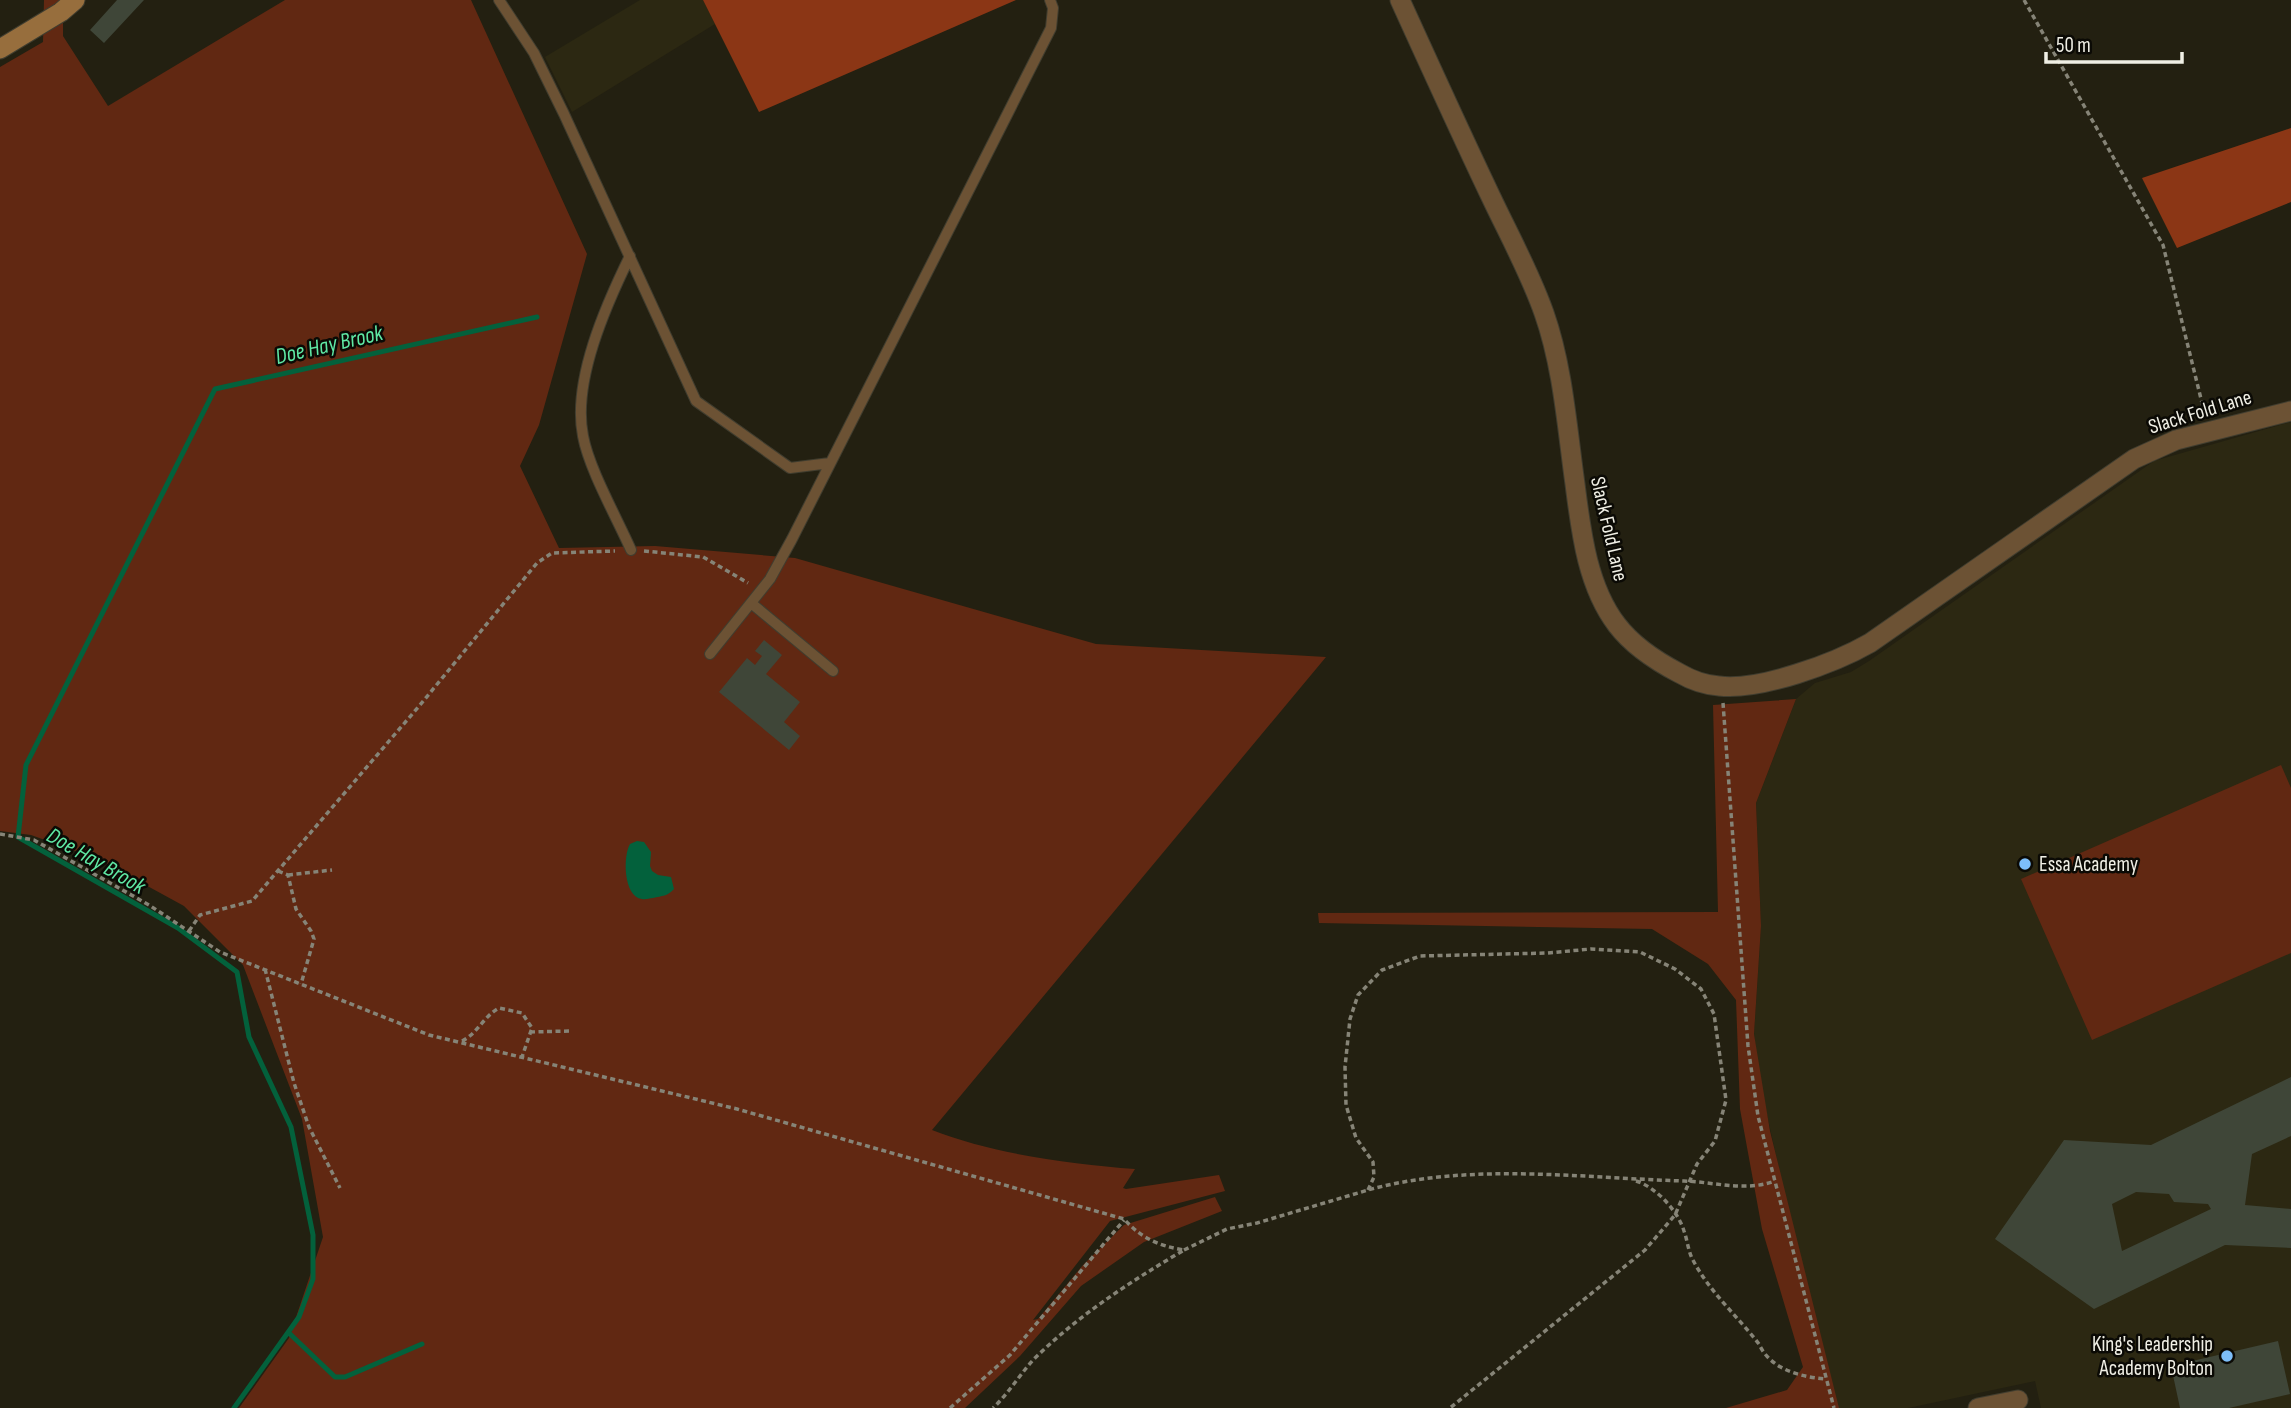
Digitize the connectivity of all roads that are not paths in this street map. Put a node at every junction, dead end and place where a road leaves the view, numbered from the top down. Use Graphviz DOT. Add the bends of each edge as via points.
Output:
graph roads {
  1 [pos="75,0"];
  2 [pos="499,0"];
  3 [pos="1050,0"];
  4 [pos="1400,0"];
  5 [pos="0,49"];
  6 [pos="630,256"];
  7 [pos="2291,411"];
  8 [pos="830,463"];
  9 [pos="631,550"];
  10 [pos="751,603"];
  11 [pos="710,654"];
  12 [pos="833,671"];
  13 [pos="2018,1399"];
  14 [pos="1978,1408"];
  1 -- 5 [label="main road"];
  2 -- 6 [label="lane" via="534,53"];
  3 -- 8 [label="lane" via="1051,28"];
  4 -- 7 [label="street, Slack Fold Lane" via="1544,313 1562,388 1580,524 1601,596 1616,624 1646,654 1684,676 1722,687 1761,682 1844,658 2134,459 2176,440"];
  6 -- 8 [label="lane" via="696,401 790,468"];
  6 -- 9 [label="lane" via="597,332 582,416 590,459"];
  8 -- 10 [label="lane" via="771,579"];
  10 -- 11 [label="lane"];
  10 -- 12 [label="lane"];
  13 -- 14 [label="street"];
}
